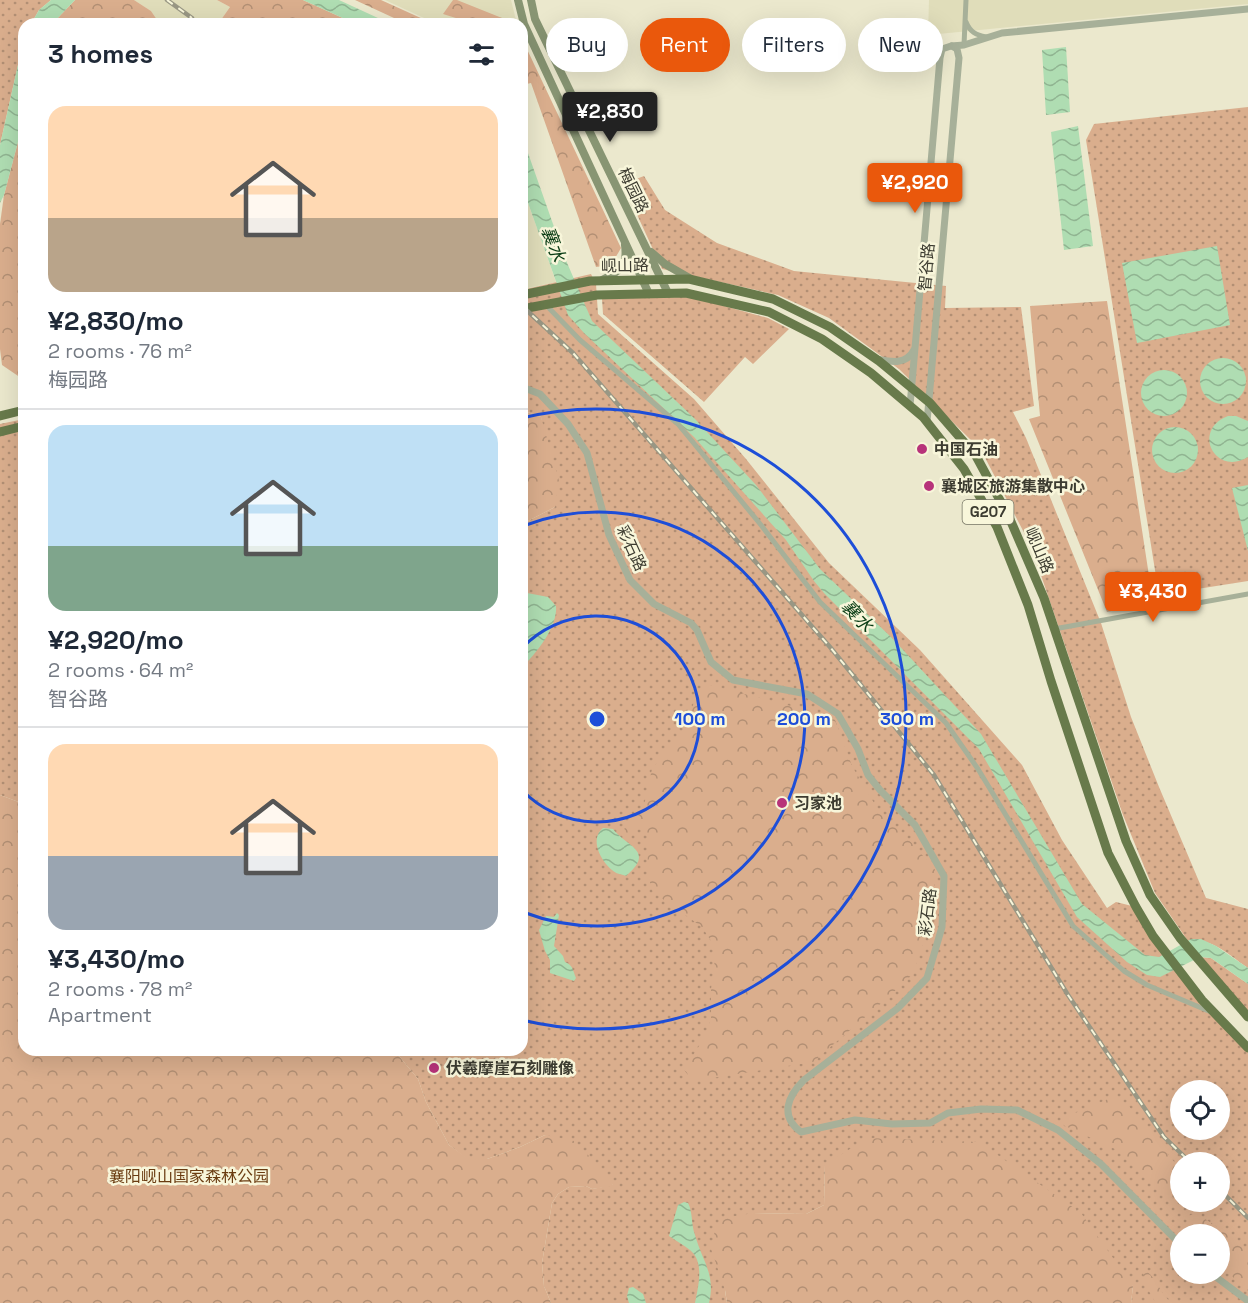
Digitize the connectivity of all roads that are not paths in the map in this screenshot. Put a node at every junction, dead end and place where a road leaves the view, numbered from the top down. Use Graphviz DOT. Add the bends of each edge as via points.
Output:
graph roads {
  1 [pos="518,0"];
  2 [pos="531,0"];
  3 [pos="966,0"];
  4 [pos="1248,9"];
  5 [pos="522,18"];
  6 [pos="965,19"];
  7 [pos="528,33"];
  8 [pos="988,37"];
  9 [pos="964,45"];
  10 [pos="951,46"];
  11 [pos="624,238"];
  12 [pos="647,248"];
  13 [pos="644,279"];
  14 [pos="662,279"];
  15 [pos="601,280"];
  16 [pos="692,280"];
  17 [pos="668,293"];
  18 [pos="528,294"];
  19 [pos="650,294"];
  20 [pos="549,303"];
  21 [pos="528,308"];
  22 [pos="916,345"];
  23 [pos="876,359"];
  24 [pos="930,388"];
  25 [pos="528,389"];
  26 [pos="912,390"];
  27 [pos="930,403"];
  28 [pos="910,406"];
  29 [pos="18,412"];
  30 [pos="0,416"];
  31 [pos="927,422"];
  32 [pos="18,428"];
  33 [pos="0,432"];
  34 [pos="957,434"];
  35 [pos="1248,594"];
  36 [pos="1054,629"];
  37 [pos="1216,1015"];
  38 [pos="1248,1017"];
  39 [pos="1248,1048"];
  40 [pos="1170,1234"];
  41 [pos="1225,1284"];
  42 [pos="1248,1301"];
  1 -- 5 [label="main road, 梅园路"];
  2 -- 12 [label="main road, 梅园路" via="535,19"];
  3 -- 6 [label="street"];
  4 -- 8 [label="street"];
  6 -- 8 [label="street" via="969,29"];
  6 -- 9 [label="street"];
  7 -- 11 [label="main road, 梅园路"];
  8 -- 9 [label="street"];
  9 -- 10 [label="street"];
  10 -- 22 [label="street, 智谷路" via="942,49 940,58"];
  10 -- 24 [label="street, 智谷路" via="957,49 959,58"];
  11 -- 13 [label="main road, 梅园路"];
  11 -- 15 [label="main road" via="627,258 621,269"];
  12 -- 14 [label="main road, 梅园路"];
  12 -- 16 [label="main road"];
  13 -- 14 [label="highway, 岘山路 / G207"];
  13 -- 15 [label="highway, 岘山路 / G207"];
  13 -- 19 [label="main road, 梅园路"];
  14 -- 16 [label="highway, 岘山路 / G207"];
  14 -- 17 [label="main road, 梅园路"];
  15 -- 18 [label="highway, 岘山路 / G207"];
  16 -- 23 [label="highway, 岘山路 / G207" via="773,299 830,327"];
  17 -- 19 [label="highway, 岘山路 / G207"];
  17 -- 28 [label="highway, 岘山路 / G207" via="686,293 769,312 822,339"];
  19 -- 20 [label="highway, 岘山路 / G207" via="597,295"];
  20 -- 21 [label="highway, 岘山路"];
  20 -- 37 [label="street" via="580,340 678,424 820,602 946,723 1073,926 1124,971"];
  22 -- 23 [label="street" via="910,357 898,363"];
  22 -- 26 [label="street, 智谷路"];
  23 -- 26 [label="highway, 岘山路 / G207"];
  24 -- 27 [label="street, 智谷路"];
  24 -- 34 [label="street"];
  25 -- 40 [label="street, 彩石路" via="540,394 568,424 587,453 609,534 630,580 654,604 691,623 711,662 733,680 807,694 838,714 868,775 915,825 945,876 942,927 927,978 898,1008 792,1092 787,1113 793,1126 801,1132 855,1120 930,1123 948,1113 1017,1110 1058,1130 1101,1164"];
  26 -- 27 [label="highway, 岘山路 / G207"];
  26 -- 28 [label="street, 智谷路"];
  27 -- 31 [label="street, 智谷路"];
  27 -- 34 [label="highway, 岘山路 / G207"];
  28 -- 31 [label="highway, 岘山路 / G207"];
  29 -- 30 [label="highway"];
  31 -- 37 [label="highway, 岘山路 / G207" via="964,469 997,527 1028,605 1108,853 1153,936"];
  32 -- 33 [label="highway"];
  34 -- 36 [label="highway, 岘山路 / G207" via="976,456 1009,517"];
  35 -- 36 [label="street"];
  36 -- 38 [label="highway, 岘山路 / G207" via="1126,842 1149,895 1180,938"];
  37 -- 39 [label="highway"];
  41 -- 42 [label="street"];
}
